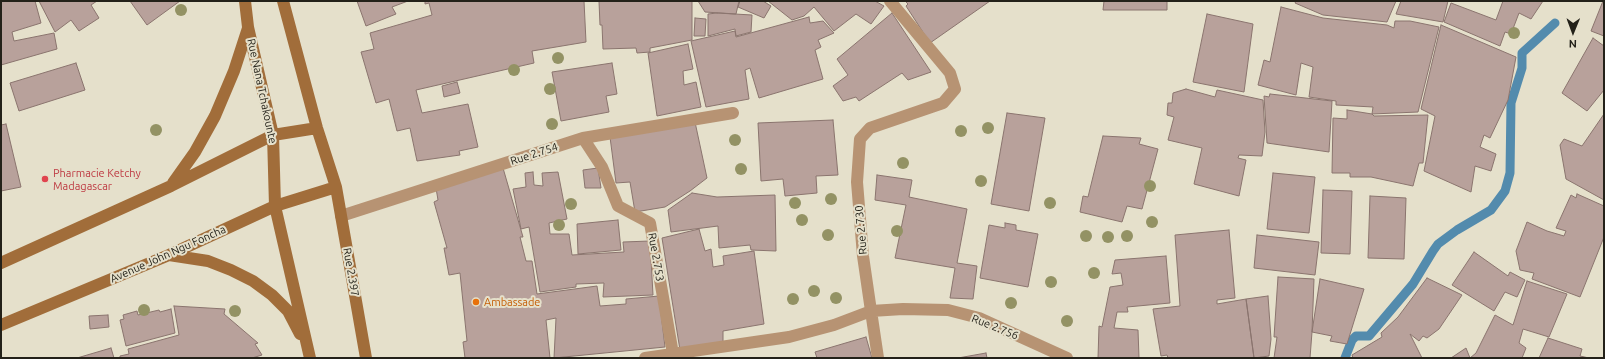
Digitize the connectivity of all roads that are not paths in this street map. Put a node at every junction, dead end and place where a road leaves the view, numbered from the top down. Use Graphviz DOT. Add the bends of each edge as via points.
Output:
graph roads {
  1 [pos="245,1"];
  2 [pos="284,1"];
  3 [pos="890,1"];
  4 [pos="248,27"];
  5 [pos="733,113"];
  6 [pos="317,128"];
  7 [pos="273,135"];
  8 [pos="583,138"];
  9 [pos="172,186"];
  10 [pos="336,187"];
  11 [pos="275,206"];
  12 [pos="341,216"];
  13 [pos="169,255"];
  14 [pos="1,263"];
  15 [pos="871,311"];
  16 [pos="1,325"];
  17 [pos="309,353"];
  18 [pos="673,354"];
  19 [pos="366,358"];
  20 [pos="645,358"];
  21 [pos="878,358"];
  22 [pos="1067,358"];
  1 -- 4 [label="main road, Rue Nana Tchakounte"];
  2 -- 6 [label="main road"];
  3 -- 15 [label="street, Rue 2.730" via="950,73 955,89 943,103 870,128 860,139 857,182 863,256"];
  4 -- 7 [label="main road, Rue Nana Tchakounte"];
  4 -- 9 [label="main road" via="234,71 209,128"];
  5 -- 8 [label="street, Rue 2.754"];
  6 -- 7 [label="main road"];
  6 -- 10 [label="main road"];
  7 -- 9 [label="main road"];
  7 -- 11 [label="main road, Rue Nana Tchakounte"];
  8 -- 12 [label="street, Rue 2.754"];
  8 -- 18 [label="street, Rue 2.753" via="602,167 618,206 650,223"];
  9 -- 14 [label="main road"];
  10 -- 11 [label="main road, Avenue John Ngu Foncha"];
  10 -- 12 [label="main road, Rue 2.397"];
  11 -- 13 [label="main road, Avenue John Ngu Foncha"];
  11 -- 17 [label="main road"];
  12 -- 19 [label="main road, Rue 2.397"];
  13 -- 16 [label="main road, Avenue John Ngu Foncha"];
  13 -- 17 [label="main road" via="208,261 253,281 288,311"];
  15 -- 18 [label="street" via="834,326 789,337"];
  15 -- 21 [label="street"];
  15 -- 22 [label="street, Rue 2.756" via="948,310 979,318"];
  18 -- 20 [label="street"];
}
